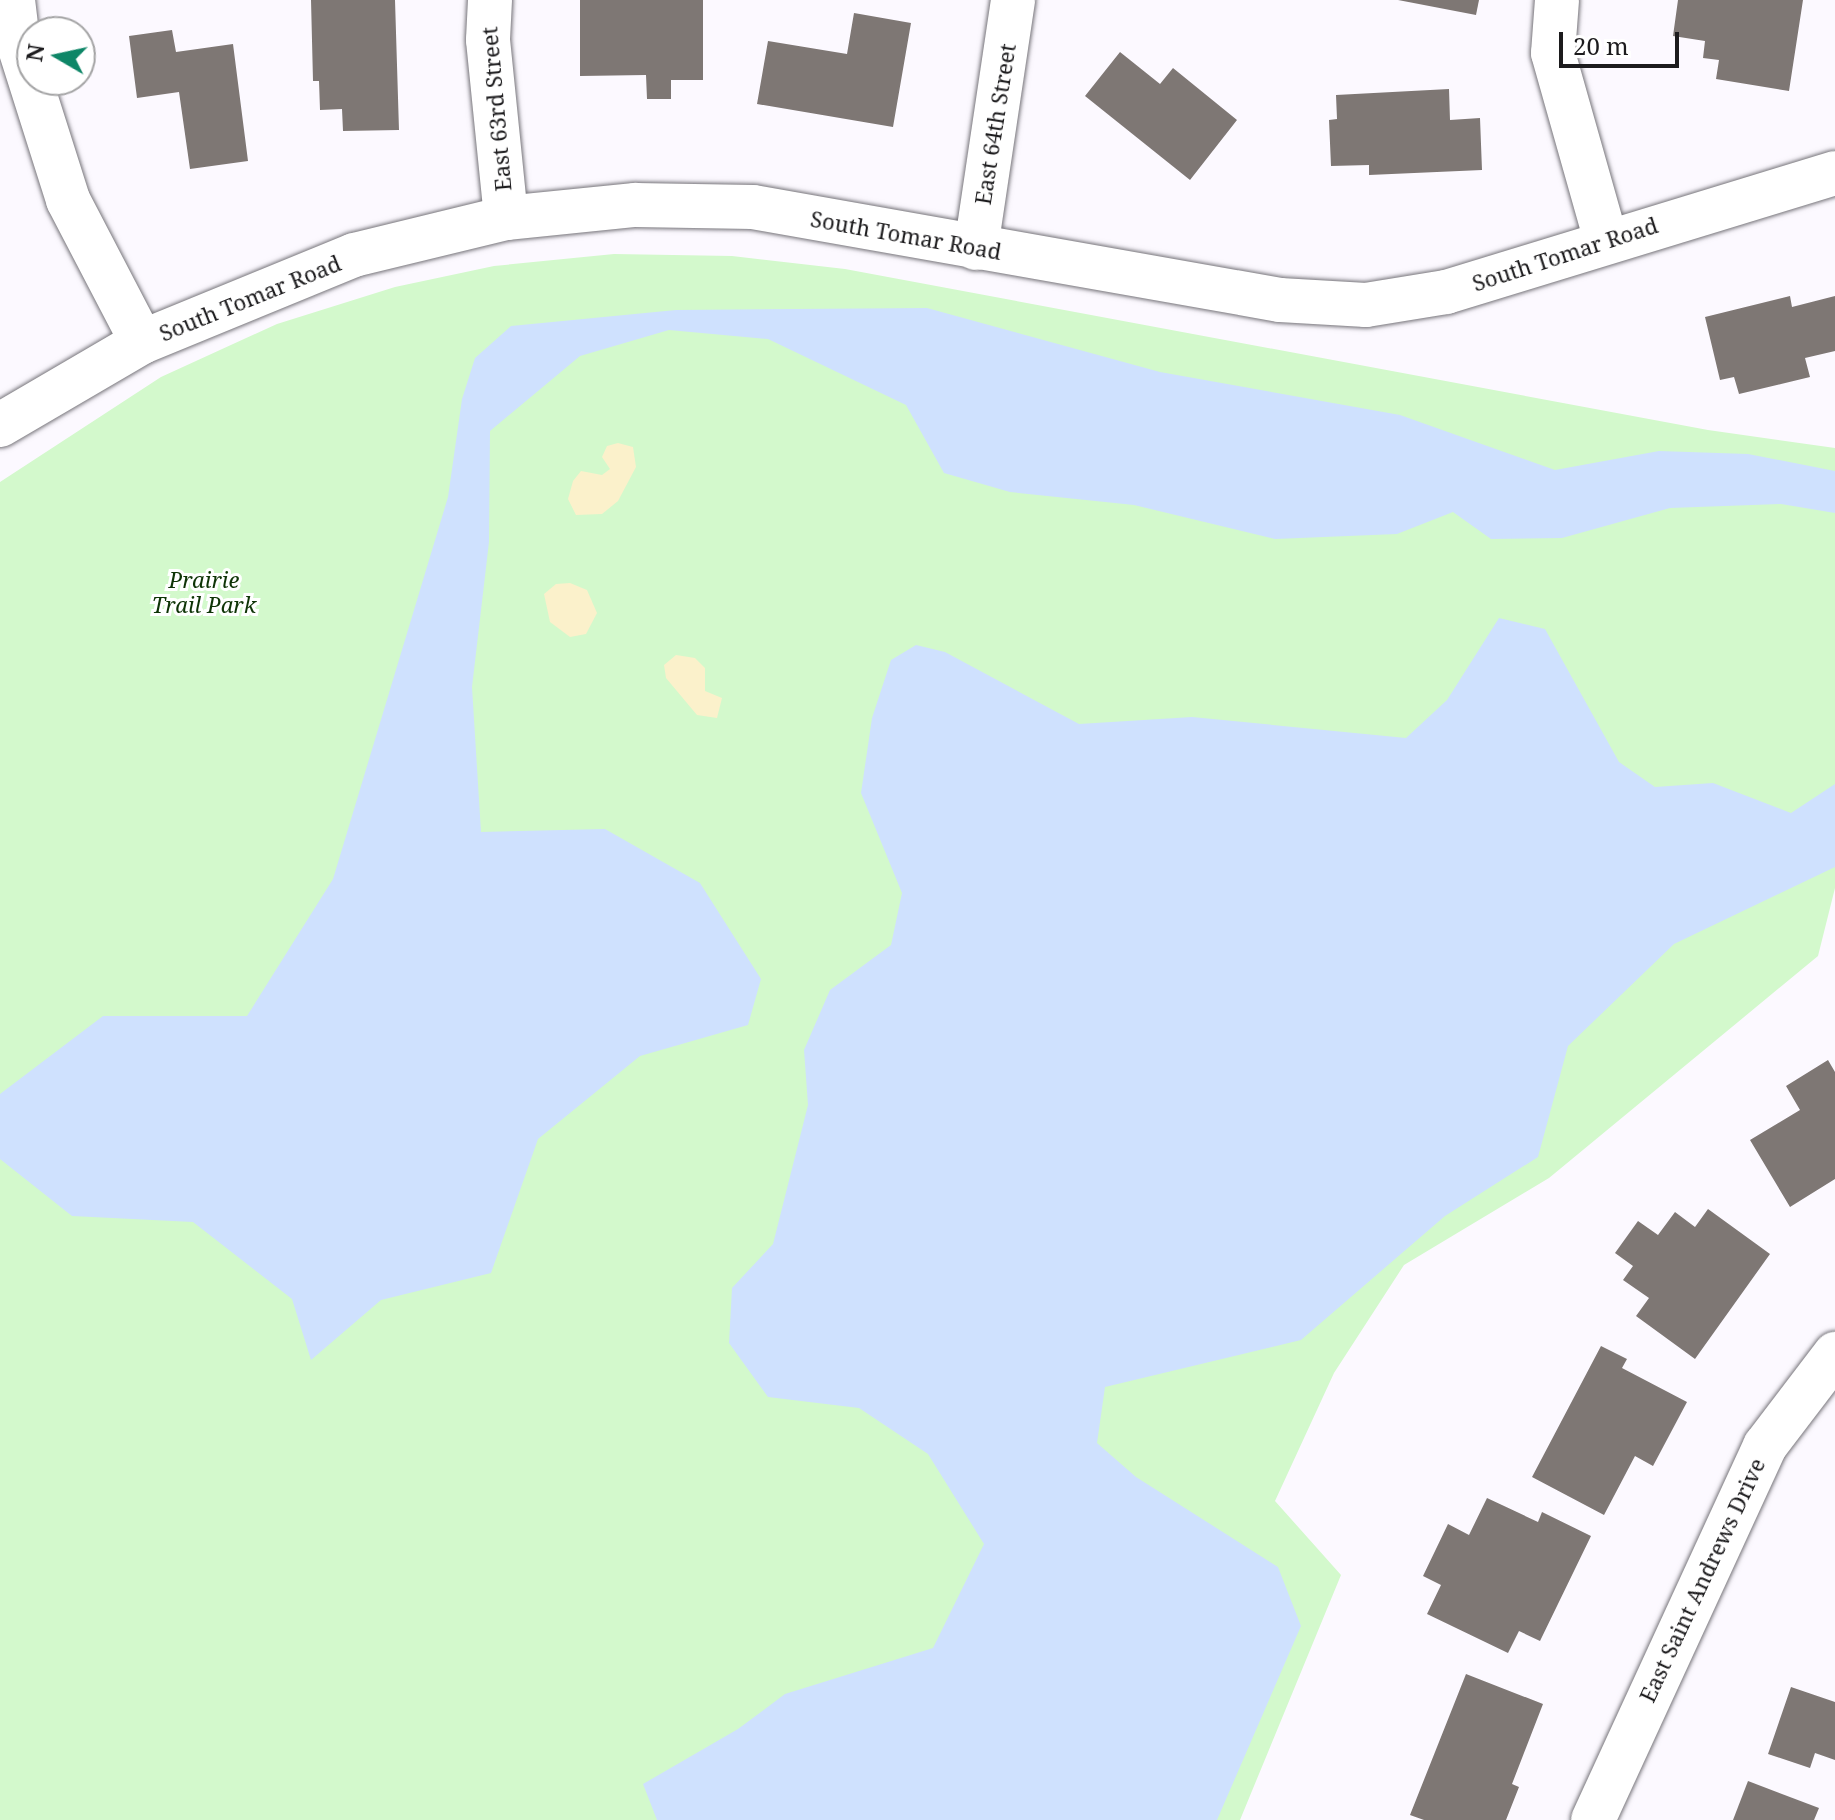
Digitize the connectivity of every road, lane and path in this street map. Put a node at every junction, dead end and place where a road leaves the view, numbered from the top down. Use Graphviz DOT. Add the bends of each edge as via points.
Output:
graph roads {
  1 [pos="13,0"];
  2 [pos="490,0"];
  3 [pos="1013,0"];
  4 [pos="1557,0"];
  5 [pos="1835,173"];
  6 [pos="506,218"];
  7 [pos="1606,240"];
  8 [pos="976,248"];
  9 [pos="142,342"];
  10 [pos="0,425"];
  11 [pos="1835,1354"];
  12 [pos="1593,1820"];
  1 -- 9 [label="street" via="18,42 68,200"];
  2 -- 6 [label="street, East 63rd Street" via="488,40"];
  3 -- 8 [label="street, East 64th Street"];
  4 -- 7 [label="street" via="1553,53"];
  5 -- 7 [label="street, South Tomar Road"];
  6 -- 8 [label="street, South Tomar Road" via="635,205 753,207"];
  6 -- 9 [label="street, South Tomar Road" via="354,255"];
  7 -- 8 [label="street, South Tomar Road" via="1446,292 1366,305 1280,300"];
  9 -- 10 [label="street, South Tomar Road"];
  11 -- 12 [label="street, East Saint Andrews Drive" via="1765,1446"];
}
